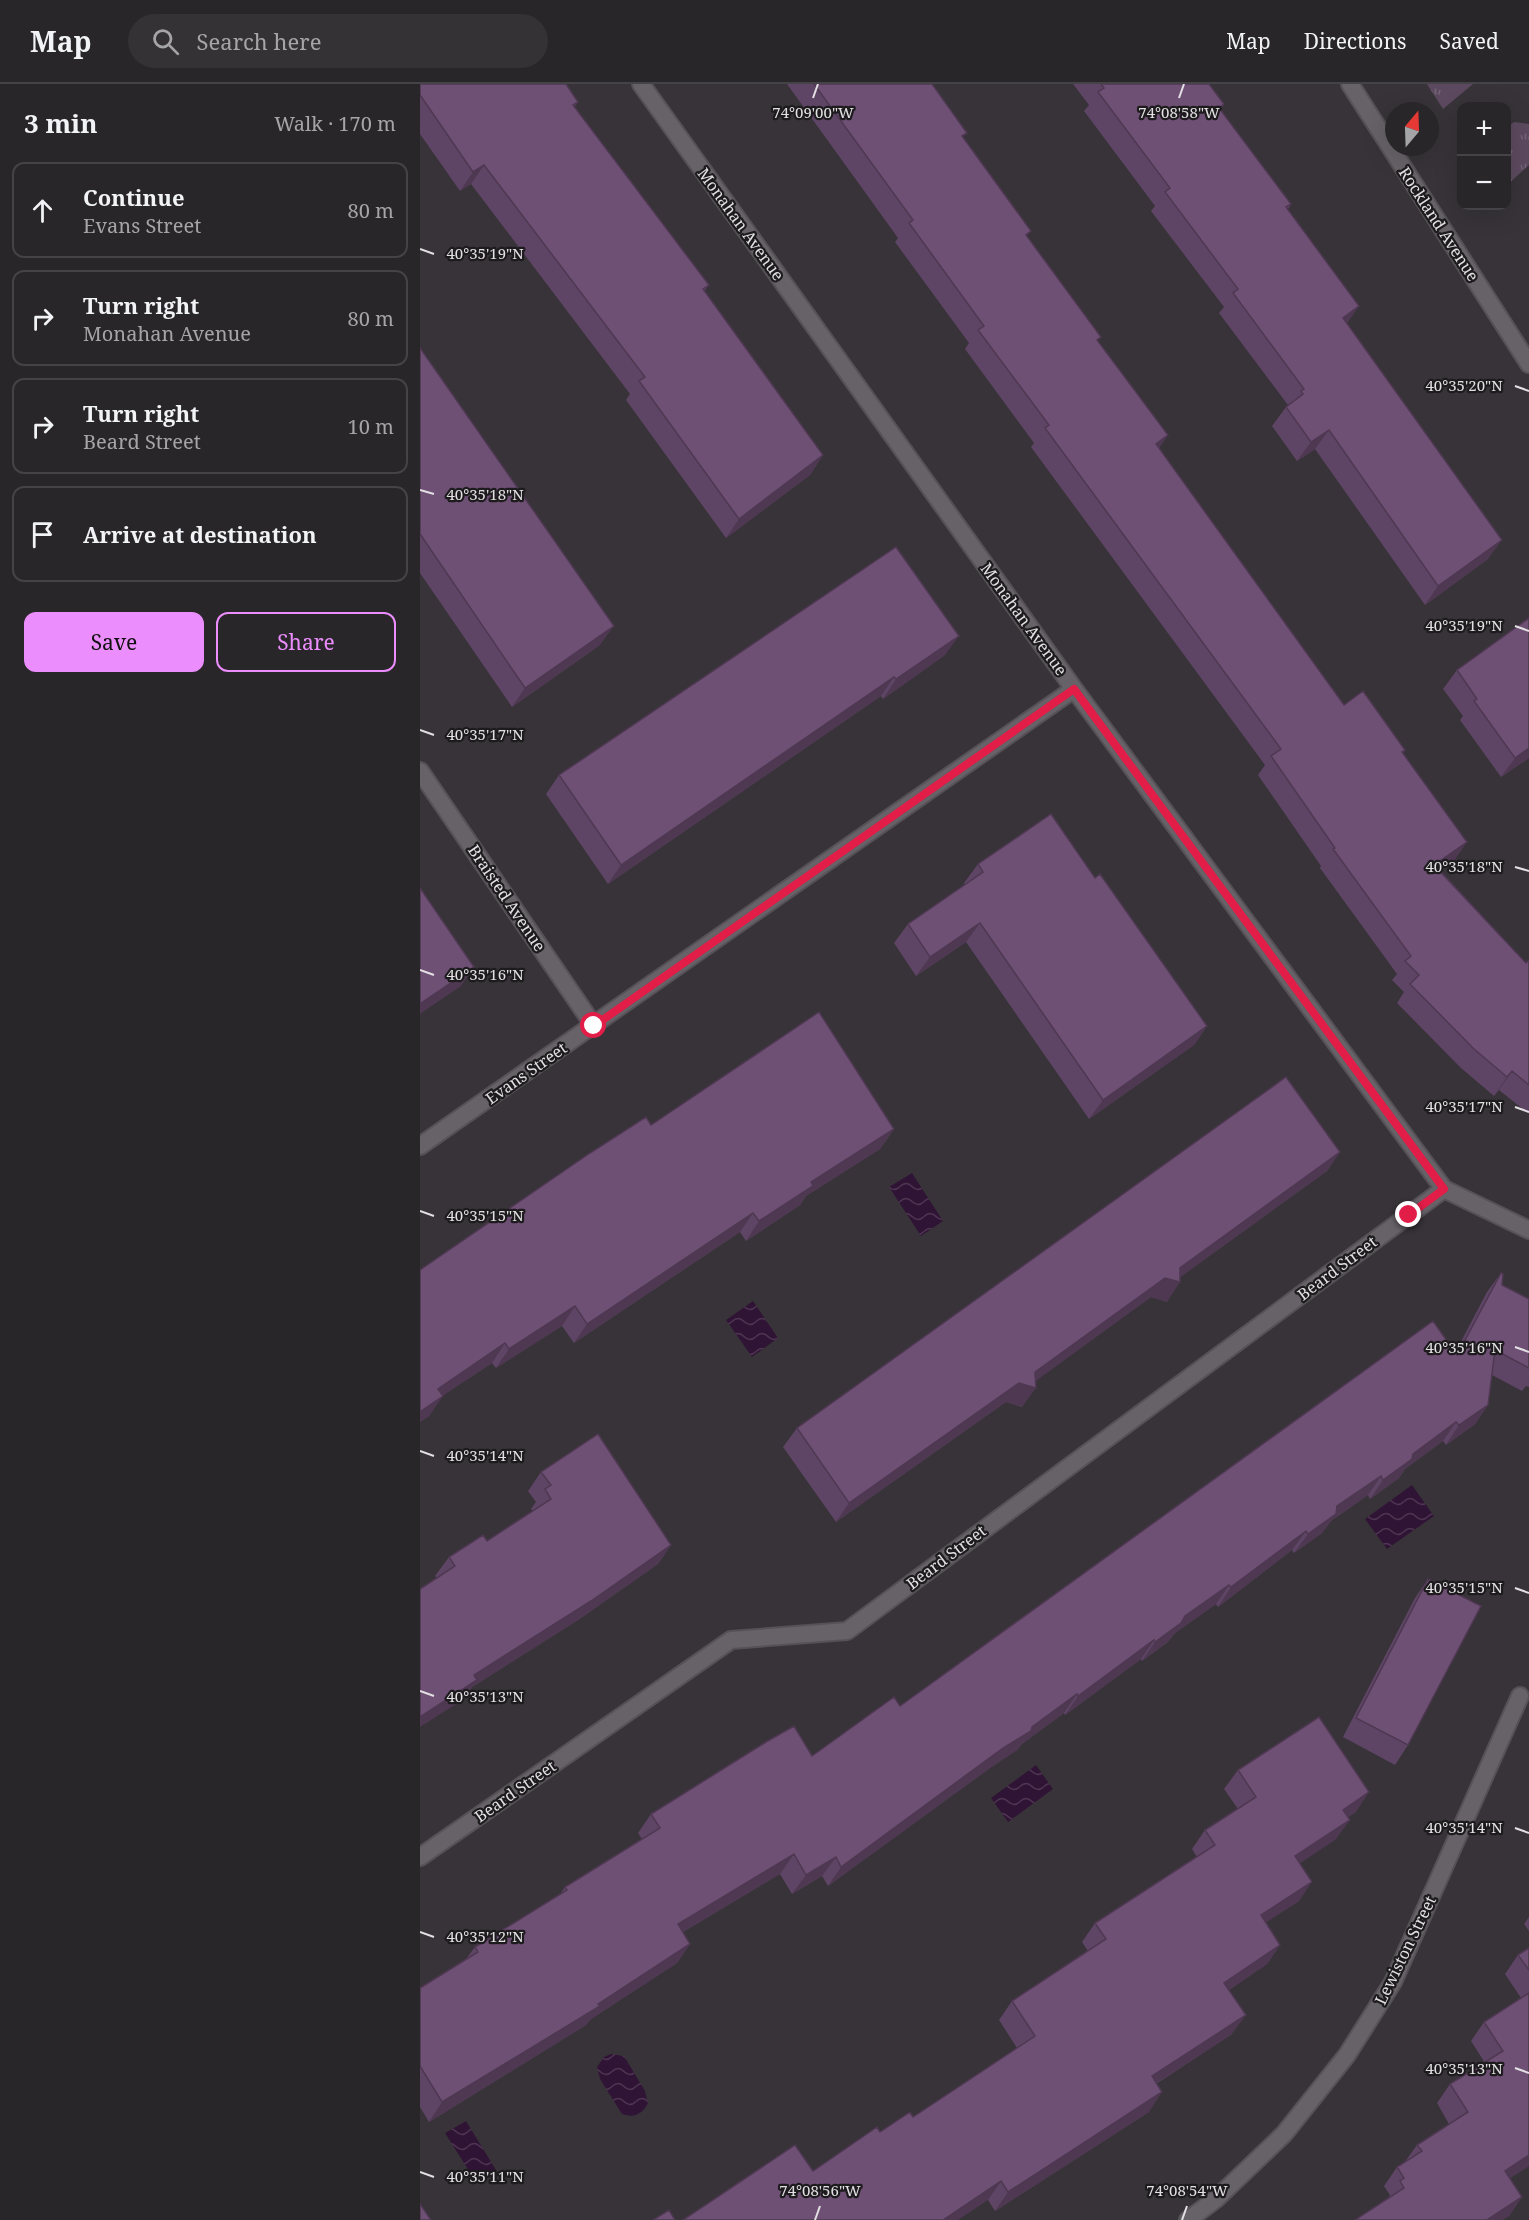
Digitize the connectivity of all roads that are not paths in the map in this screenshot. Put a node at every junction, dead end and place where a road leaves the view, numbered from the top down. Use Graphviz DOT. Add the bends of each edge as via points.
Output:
graph roads {
  1 [pos="640,84"];
  2 [pos="1350,84"];
  3 [pos="1529,364"];
  4 [pos="1074,689"];
  5 [pos="420,771"];
  6 [pos="594,1026"];
  7 [pos="420,1146"];
  8 [pos="1444,1189"];
  9 [pos="1529,1230"];
  10 [pos="1520,1696"];
  11 [pos="420,1857"];
  12 [pos="1188,2220"];
  1 -- 4 [label="street, Monahan Avenue"];
  2 -- 3 [label="street, Rockland Avenue"];
  4 -- 6 [label="street, Evans Street"];
  4 -- 8 [label="street, Monahan Avenue"];
  5 -- 6 [label="street, Braisted Avenue"];
  6 -- 7 [label="street, Evans Street"];
  8 -- 9 [label="street, Monahan Avenue"];
  8 -- 11 [label="street, Beard Street" via="848,1630 731,1640"];
  10 -- 12 [label="street, Lewiston Street" via="1393,1982 1347,2055 1284,2134 1216,2199"];
}
